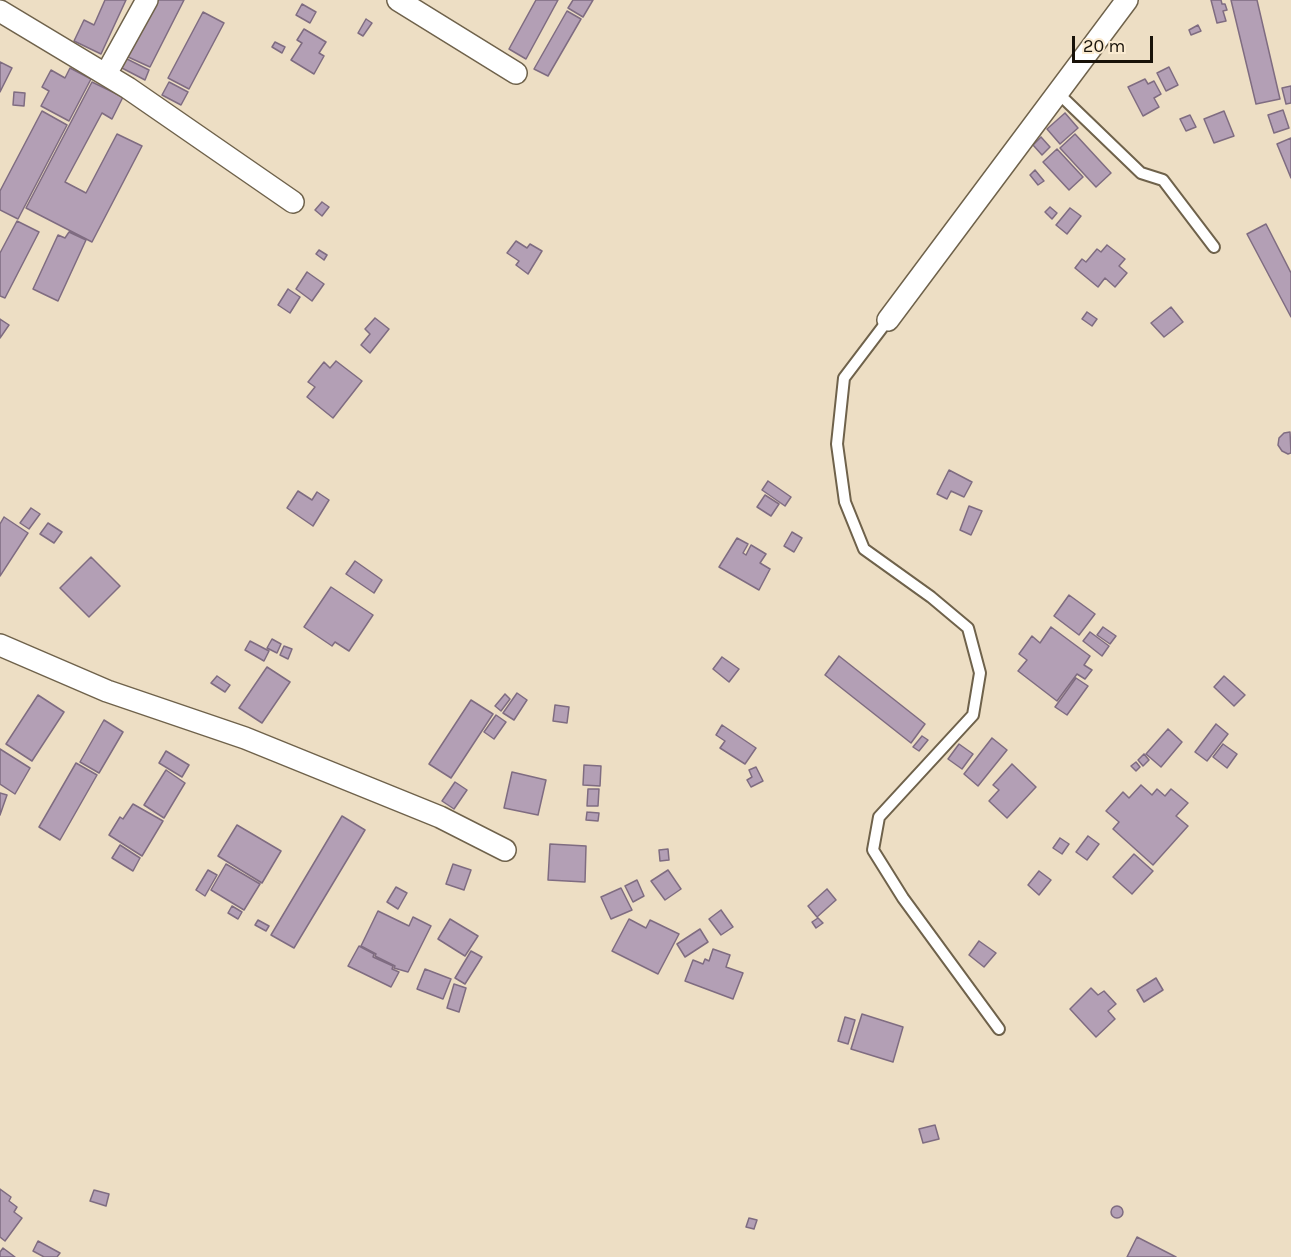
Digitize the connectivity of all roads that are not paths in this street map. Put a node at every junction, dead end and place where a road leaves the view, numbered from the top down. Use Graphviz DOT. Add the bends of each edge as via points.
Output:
graph roads {
  1 [pos="5,0"];
  2 [pos="147,0"];
  3 [pos="398,0"];
  4 [pos="1127,0"];
  5 [pos="0,12"];
  6 [pos="516,73"];
  7 [pos="106,74"];
  8 [pos="1058,93"];
  9 [pos="293,202"];
  10 [pos="1214,247"];
  11 [pos="888,320"];
  12 [pos="0,645"];
  13 [pos="505,850"];
  14 [pos="999,1029"];
  1 -- 5 [label="street"];
  2 -- 7 [label="street"];
  3 -- 6 [label="street"];
  4 -- 8 [label="street"];
  5 -- 7 [label="street"];
  7 -- 9 [label="street"];
  8 -- 10 [label="lane" via="1141,173 1163,180"];
  8 -- 11 [label="street"];
  11 -- 14 [label="lane" via="844,378 837,444 845,502 864,549 968,628 980,672 973,715 879,817 873,850 903,898"];
  12 -- 13 [label="street" via="107,691 245,738 440,817"];
}
